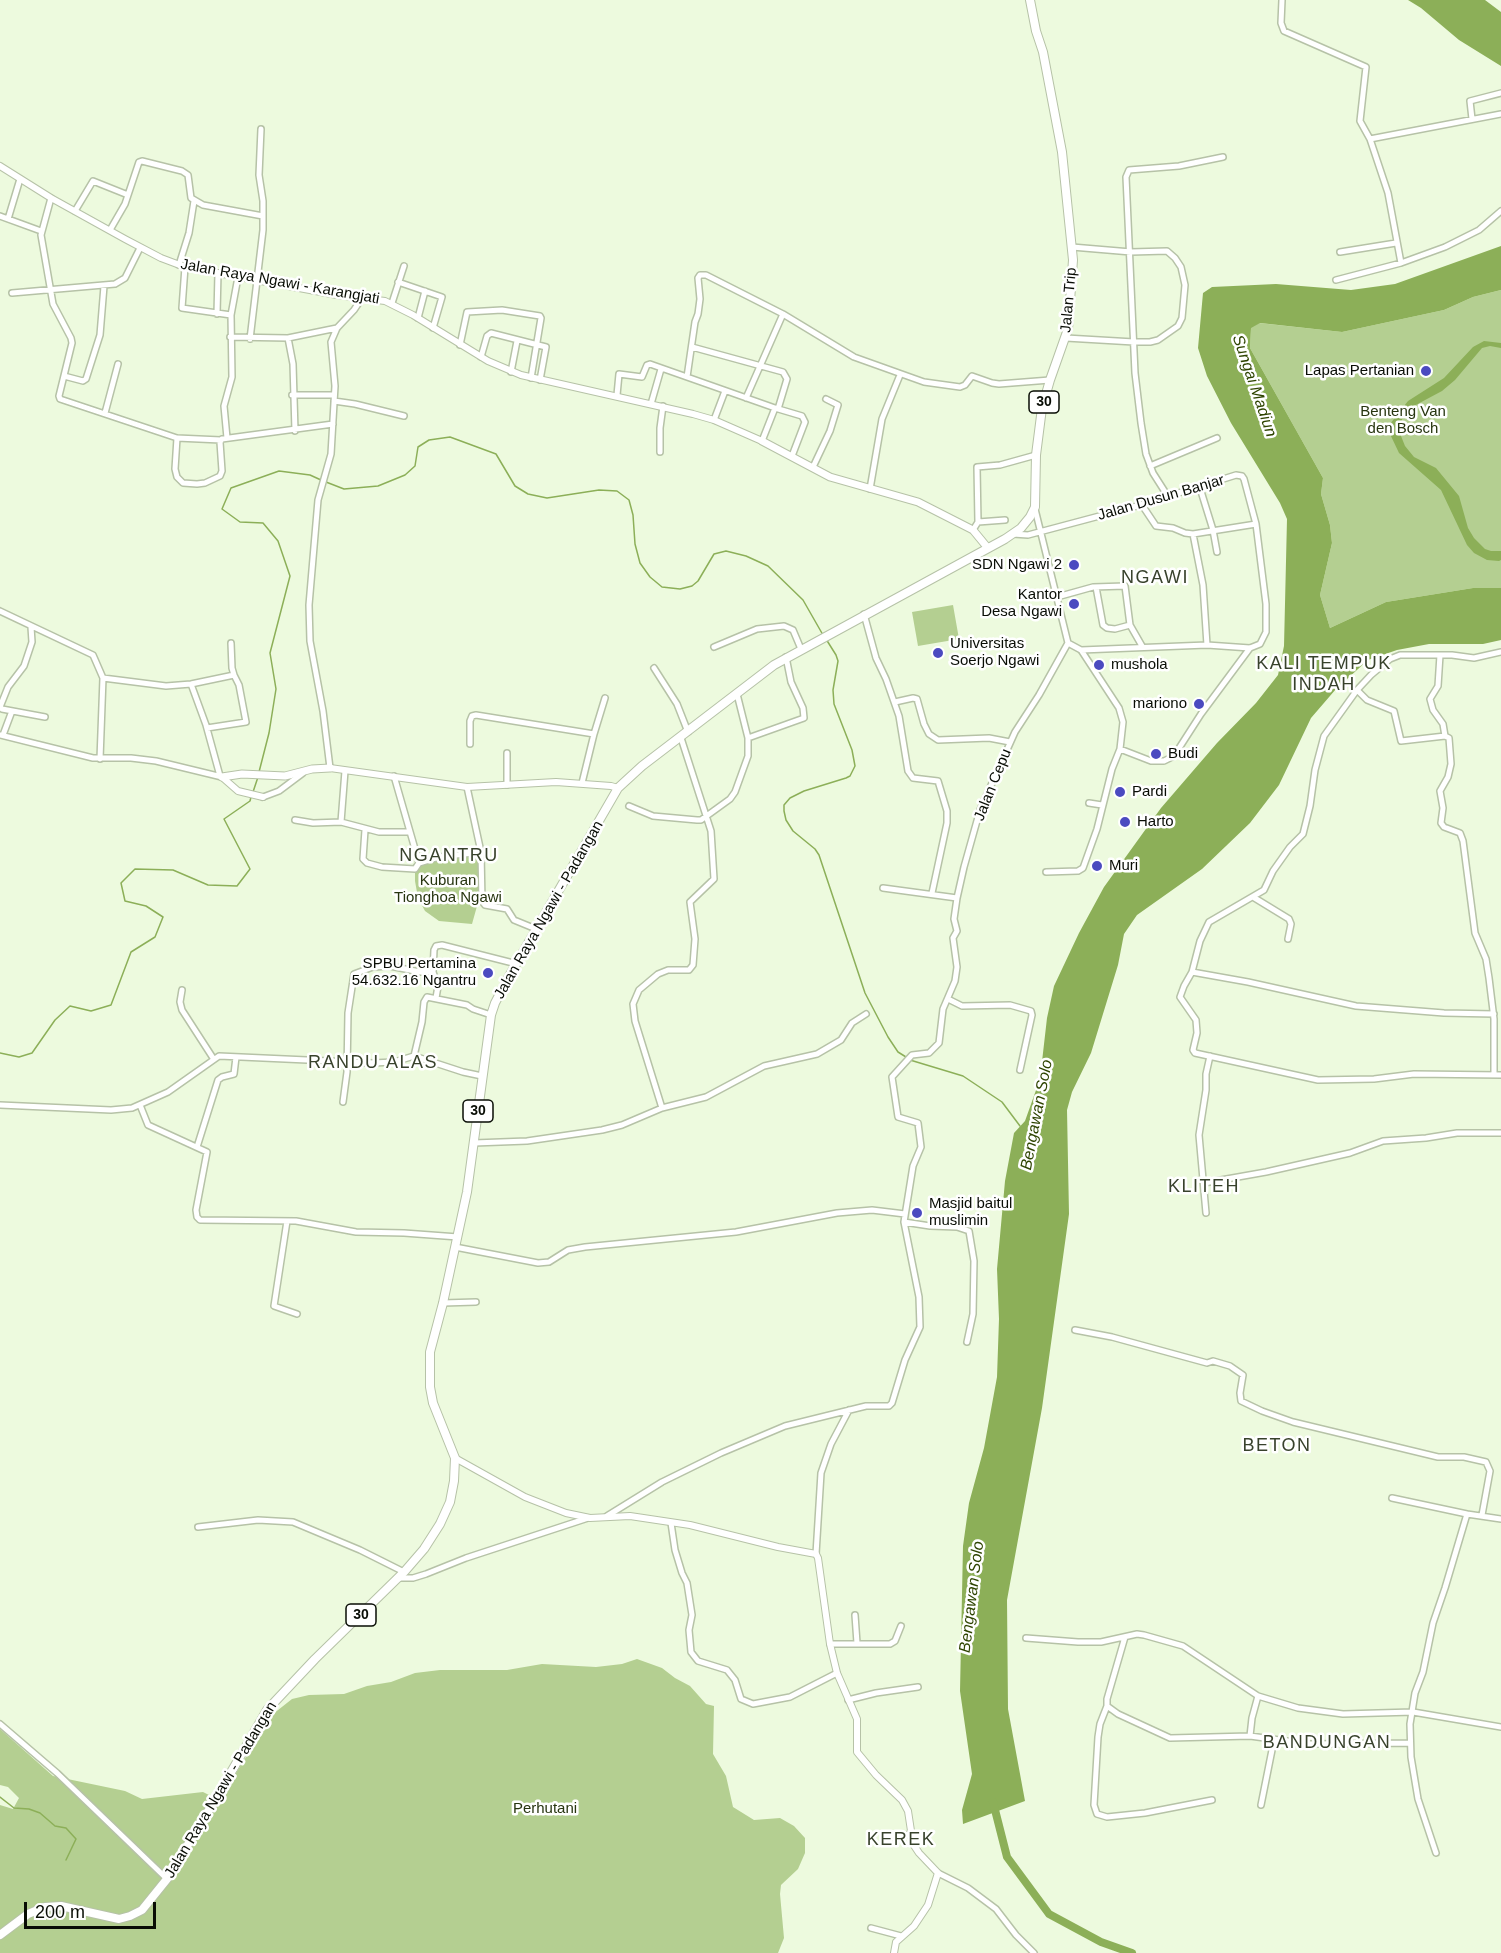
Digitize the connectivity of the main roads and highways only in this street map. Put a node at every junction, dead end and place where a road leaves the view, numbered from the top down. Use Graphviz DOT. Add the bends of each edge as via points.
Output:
graph roads {
  1 [pos="1030,0"];
  2 [pos="762,441"];
  3 [pos="987,548"];
  4 [pos="330,768"];
  5 [pos="221,776"];
  6 [pos="0,1935"];
  1 -- 3 [label="highway, Jalan Trip / 30" via="1062,152 1072,248 1071,305 1066,338 1042,408 1035,507 1025,525"];
  2 -- 3 [label="main road, Jalan Raya Ngawi - Karangjati" via="830,477 918,502 972,530"];
  3 -- 6 [label="highway, Jalan Raya Ngawi - Padangan / 30" via="786,657 618,788 491,1015 468,1192 430,1352 432,1403 455,1458 446,1513 402,1575 267,1710 167,1879 142,1910 119,1919 61,1906 45,1907 28,1914"];
  4 -- 5 [label="main road" via="278,777"];
}
